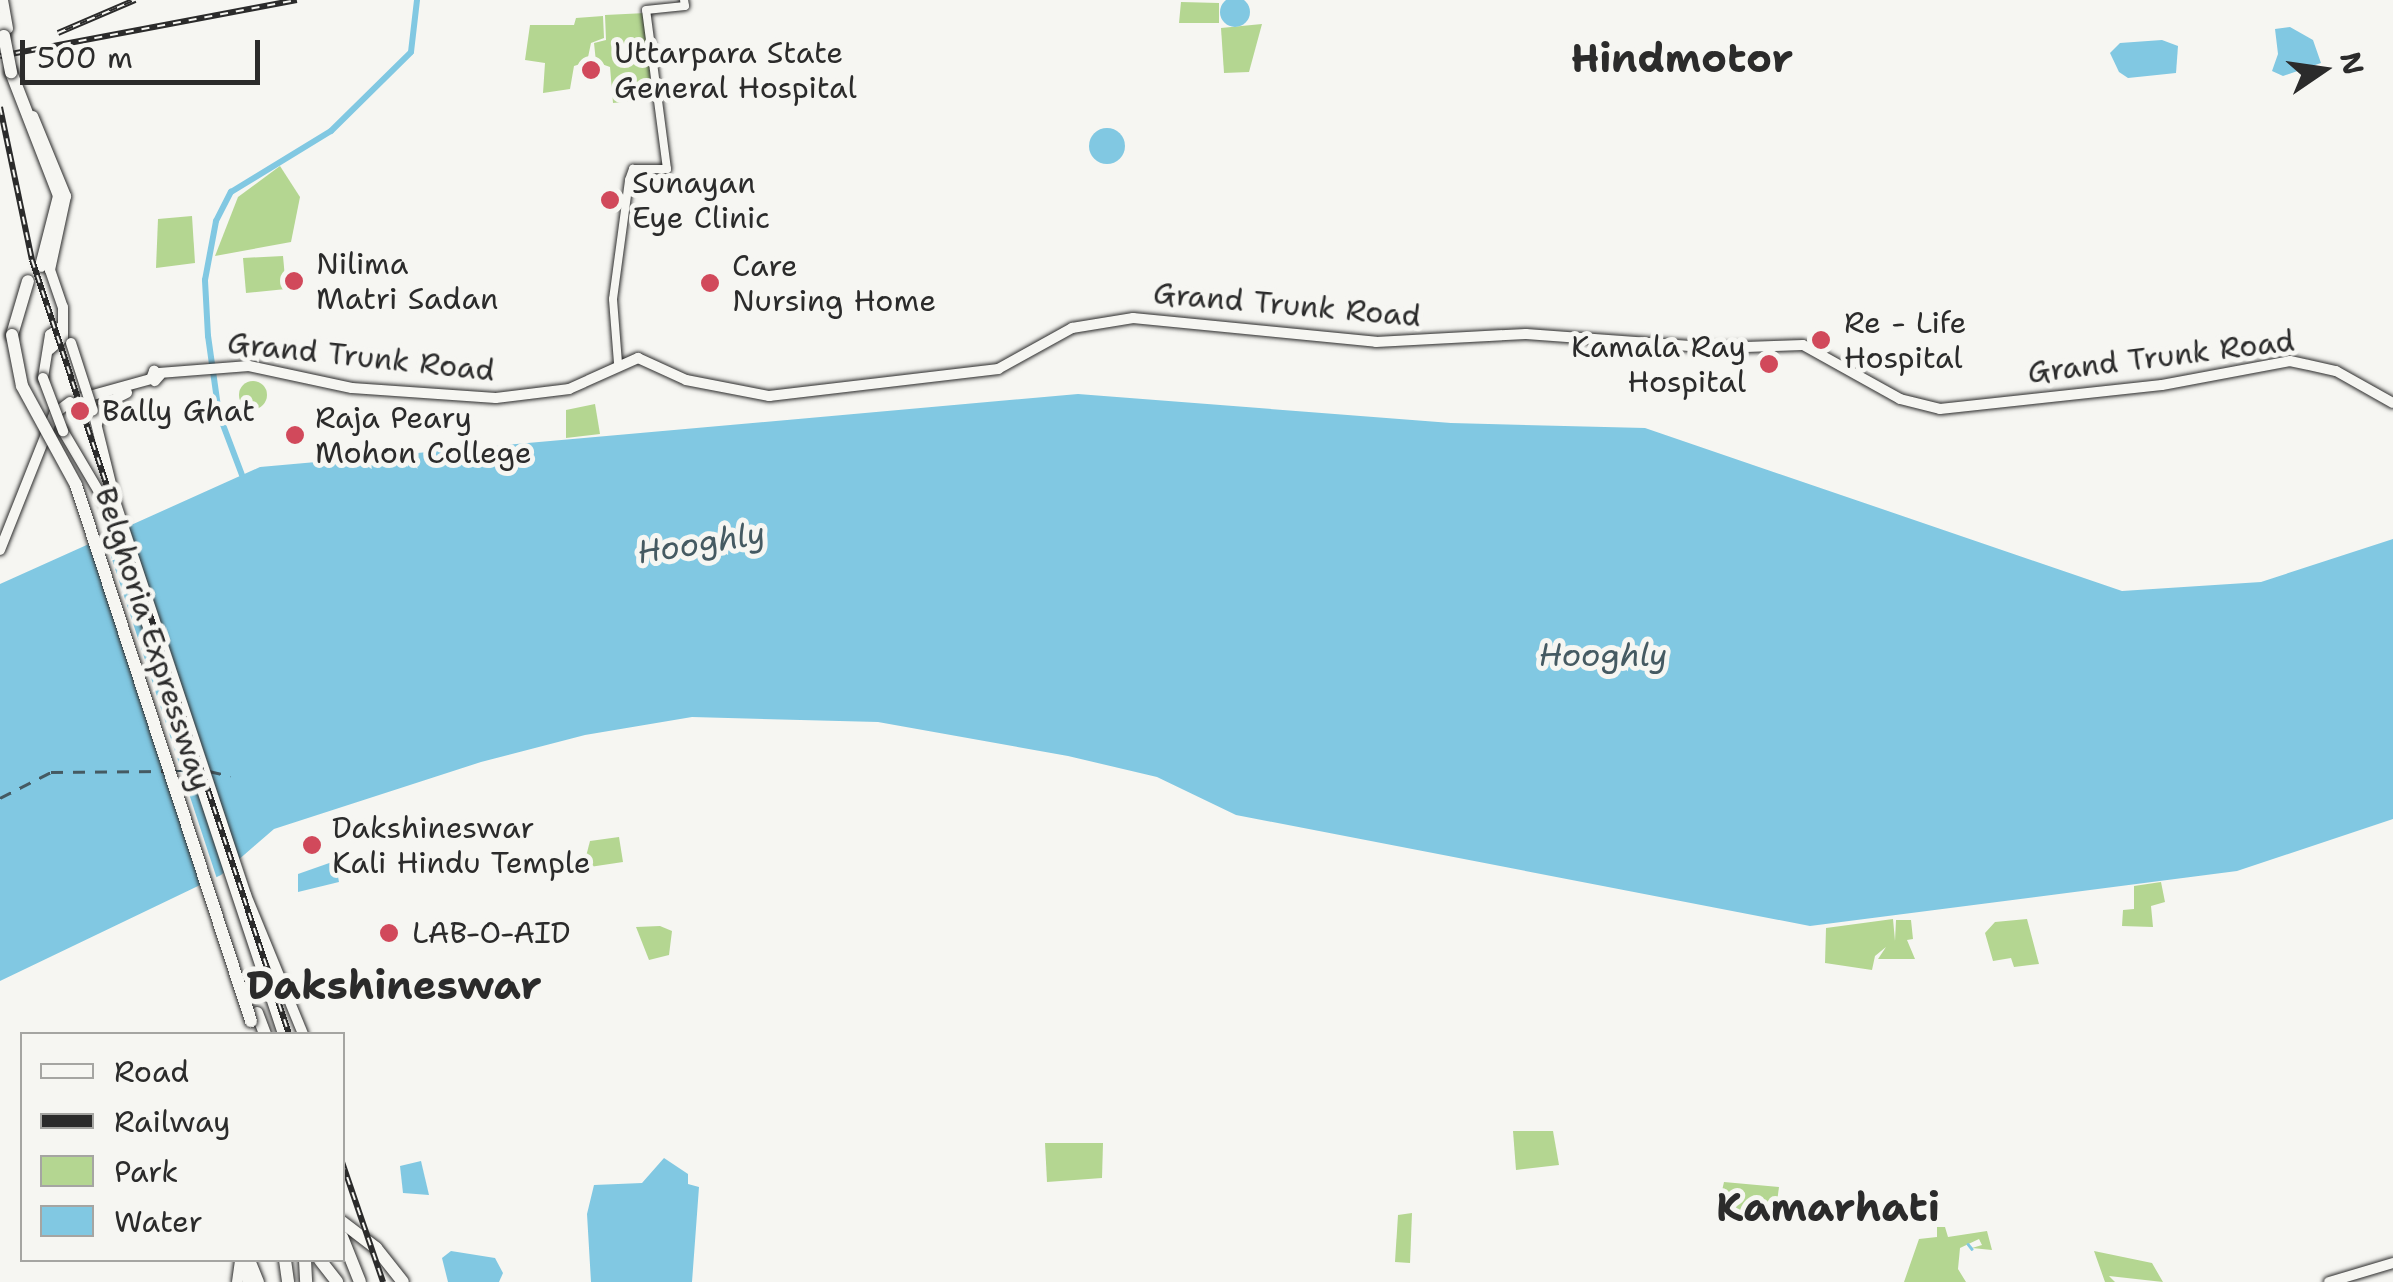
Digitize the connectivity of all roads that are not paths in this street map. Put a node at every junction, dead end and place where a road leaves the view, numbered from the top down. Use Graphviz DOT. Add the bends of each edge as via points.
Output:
graph roads {
  1 [pos="3,0"];
  2 [pos="684,0"];
  3 [pos="0,18"];
  4 [pos="6,35"];
  5 [pos="0,52"];
  6 [pos="11,71"];
  7 [pos="44,262"];
  8 [pos="56,285"];
  9 [pos="30,286"];
  10 [pos="618,363"];
  11 [pos="156,378"];
  12 [pos="2393,403"];
  13 [pos="97,425"];
  14 [pos="112,505"];
  15 [pos="0,550"];
  16 [pos="241,897"];
  17 [pos="257,1029"];
  18 [pos="282,1032"];
  19 [pos="302,1032"];
  20 [pos="345,1224"];
  21 [pos="345,1244"];
  22 [pos="322,1262"];
  23 [pos="2393,1266"];
  24 [pos="337,1282"];
  25 [pos="360,1282"];
  26 [pos="402,1282"];
  27 [pos="2328,1282"];
  28 [pos="2346,1282"];
  1 -- 4 [label="main road"];
  2 -- 10 [label="main road" via="685,6 646,10 666,170 633,169 629,180 613,299"];
  3 -- 4 [label="highway"];
  4 -- 6 [label="highway, bridge"];
  5 -- 6 [label="highway, bridge"];
  6 -- 7 [label="highway" via="51,189"];
  7 -- 8 [label="main road"];
  8 -- 13 [label="main road, bridge"];
  8 -- 14 [label="main road, bridge" via="62,342 48,350 44,378 66,436"];
  9 -- 17 [label="highway, Belghoria Expressway, bridge" via="14,335 26,384 84,489"];
  10 -- 11 [label="main road, Grand Trunk Road" via="570,389 496,398 352,388 224,365"];
  10 -- 12 [label="main road, Grand Trunk Road" via="645,359 686,380 720,382 756,396 861,388 998,369 1072,328 1133,318 1362,341 1471,342 1526,334 1717,348 1803,345 1894,396 1940,410 2162,386 2290,361 2336,371"];
  11 -- 13 [label="main road" via="107,401"];
  11 -- 15 [label="main road, Grand Trunk Road" via="76,400 54,414"];
  13 -- 14 [label="main road"];
  14 -- 16 [label="main road"];
  16 -- 18 [label="main road"];
  16 -- 19 [label="main road"];
  20 -- 26 [label="highway" via="376,1248"];
  21 -- 25 [label="highway"];
  22 -- 24 [label="highway"];
  23 -- 27 [label="main road"];
  23 -- 28 [label="main road"];
}
